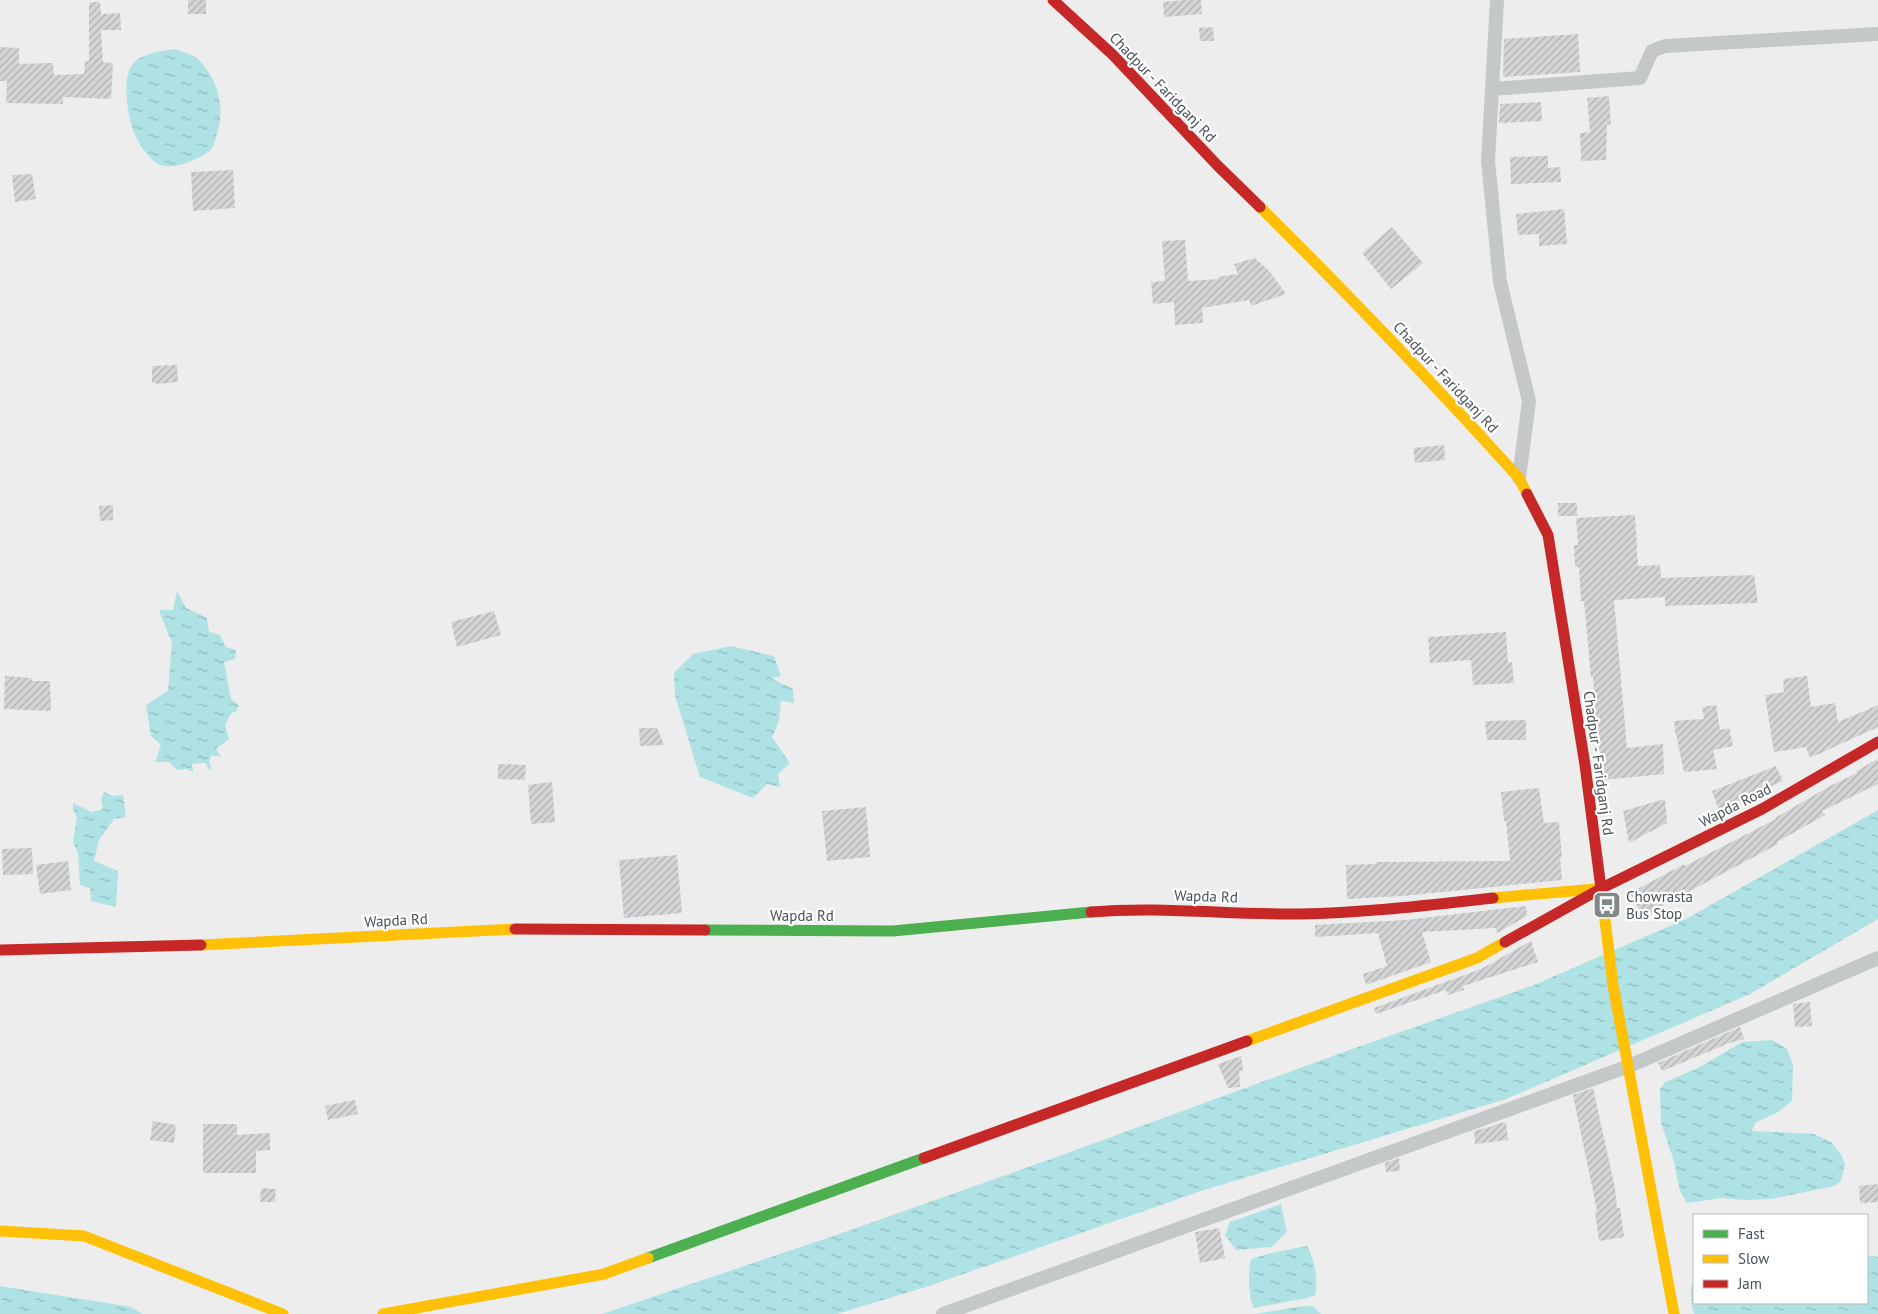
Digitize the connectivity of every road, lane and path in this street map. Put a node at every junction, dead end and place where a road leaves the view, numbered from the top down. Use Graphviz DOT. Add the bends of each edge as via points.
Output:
graph roads {
  1 [pos="1053,0"];
  2 [pos="1497,0"];
  3 [pos="1878,34"];
  4 [pos="1492,90"];
  5 [pos="1519,478"];
  6 [pos="1878,742"];
  7 [pos="1602,888"];
  8 [pos="0,950"];
  9 [pos="1878,958"];
  10 [pos="1629,1066"];
  11 [pos="0,1231"];
  12 [pos="283,1314"];
  13 [pos="383,1314"];
  14 [pos="943,1314"];
  15 [pos="1674,1314"];
  1 -- 5 [label="main road, Chadpur - Faridganj Rd" via="1113,55 1218,166 1347,294"];
  2 -- 4 [label="street"];
  3 -- 4 [label="street" via="1666,46 1652,51 1640,78"];
  4 -- 5 [label="street" via="1488,161 1500,282 1529,401"];
  5 -- 7 [label="main road, Chadpur - Faridganj Rd" via="1548,535"];
  6 -- 7 [label="main road, Wapda Road" via="1762,809"];
  7 -- 8 [label="main road, Wapda Rd" via="1404,908 1300,914 1127,909 893,931 497,929 223,945"];
  7 -- 10 [label="main road, Chadpur - Faridganj Rd" via="1613,985"];
  7 -- 13 [label="main road, Wapda Road" via="1476,958 604,1274"];
  9 -- 10 [label="street"];
  10 -- 14 [label="street"];
  10 -- 15 [label="main road, Chadpur - Faridganj Rd"];
  11 -- 12 [label="main road" via="84,1236"];
}
